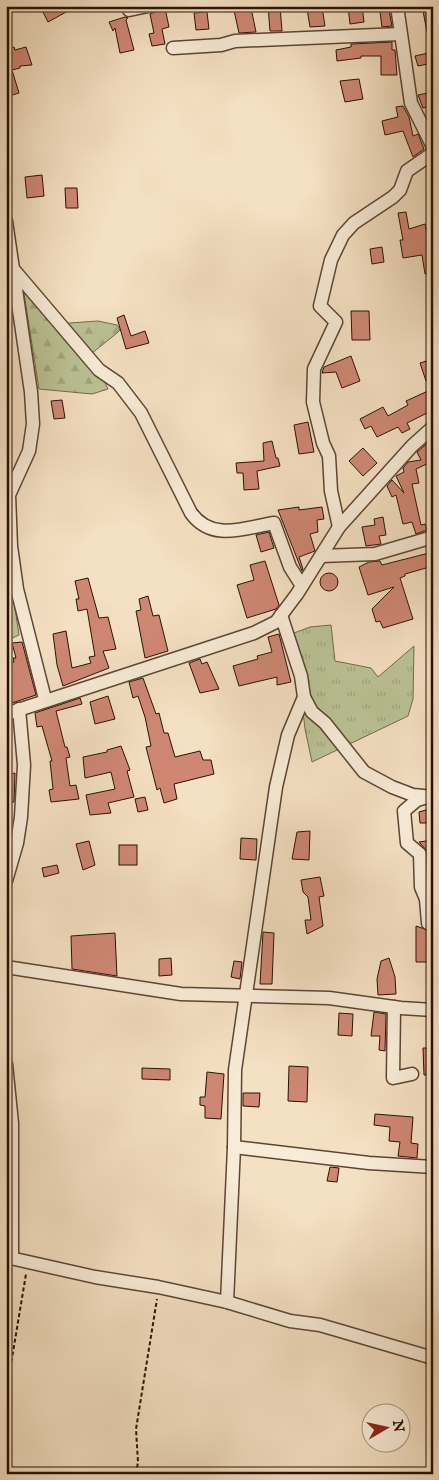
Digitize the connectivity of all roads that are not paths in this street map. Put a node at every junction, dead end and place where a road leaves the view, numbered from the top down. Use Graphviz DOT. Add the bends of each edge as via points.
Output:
graph roads {
  1 [pos="148,6"];
  2 [pos="397,6"];
  3 [pos="128,10"];
  4 [pos="400,34"];
  5 [pos="173,48"];
  6 [pos="433,147"];
  7 [pos="433,153"];
  8 [pos="6,221"];
  9 [pos="14,270"];
  10 [pos="433,427"];
  11 [pos="340,528"];
  12 [pos="433,537"];
  13 [pos="321,556"];
  14 [pos="302,586"];
  15 [pos="281,615"];
  16 [pos="304,697"];
  17 [pos="45,699"];
  18 [pos="19,709"];
  19 [pos="6,714"];
  20 [pos="431,797"];
  21 [pos="6,881"];
  22 [pos="433,924"];
  23 [pos="6,967"];
  24 [pos="246,995"];
  25 [pos="394,1007"];
  26 [pos="433,1010"];
  27 [pos="6,1064"];
  28 [pos="412,1074"];
  29 [pos="234,1148"];
  30 [pos="433,1167"];
  31 [pos="9,1257"];
  32 [pos="227,1302"];
  33 [pos="433,1358"];
  1 -- 3 [label="street"];
  2 -- 4 [label="street"];
  4 -- 5 [label="street" via="235,41"];
  4 -- 6 [label="street" via="410,103"];
  7 -- 11 [label="street" via="406,171 400,190 393,197 354,223 343,235 331,260 320,306 336,322 314,369 313,402 329,456 331,491"];
  8 -- 9 [label="street"];
  9 -- 14 [label="street" via="98,370 118,384 141,413 198,523 219,531 274,522 290,567"];
  9 -- 17 [label="street" via="33,424 29,451 9,495 11,546 17,589"];
  10 -- 11 [label="street" via="412,446"];
  11 -- 13 [label="street"];
  12 -- 13 [label="street" via="374,554"];
  13 -- 14 [label="street"];
  14 -- 15 [label="street"];
  15 -- 16 [label="street" via="301,676"];
  15 -- 17 [label="street" via="276,622 254,633"];
  16 -- 20 [label="street" via="312,712 325,723 364,772 413,795"];
  16 -- 24 [label="street" via="288,735 276,787"];
  17 -- 18 [label="street"];
  18 -- 19 [label="street"];
  18 -- 21 [label="street" via="24,765 21,818"];
  20 -- 22 [label="street" via="417,800 404,811 407,843 420,854 421,887 426,899 428,923"];
  23 -- 24 [label="street" via="152,991"];
  24 -- 25 [label="street" via="329,998"];
  24 -- 29 [label="street" via="235,1070"];
  25 -- 26 [label="street"];
  25 -- 28 [label="street" via="393,1078"];
  27 -- 31 [label="street" via="12,1123"];
  29 -- 30 [label="street"];
  29 -- 32 [label="street"];
  31 -- 32 [label="street"];
  32 -- 33 [label="street"];
}
